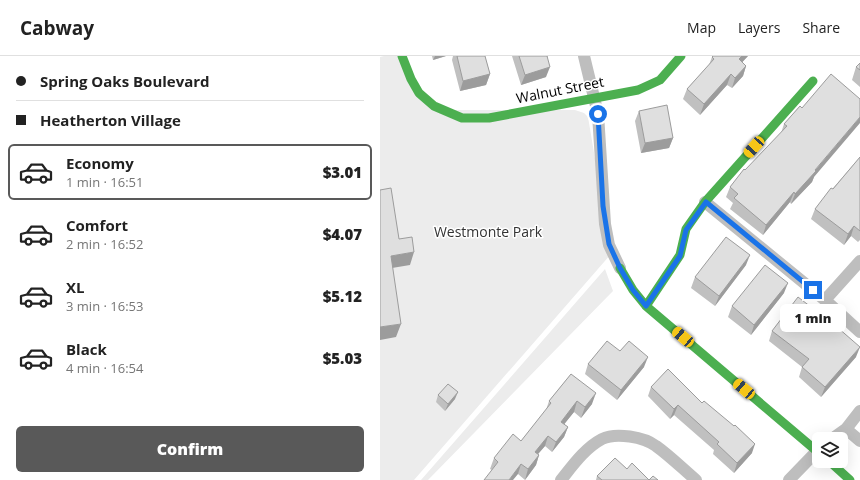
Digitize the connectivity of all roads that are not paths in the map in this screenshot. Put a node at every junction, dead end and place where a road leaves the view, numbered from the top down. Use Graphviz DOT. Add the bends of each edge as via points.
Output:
graph roads {
  1 [pos="402,56"];
  2 [pos="584,56"];
  3 [pos="681,56"];
  4 [pos="813,81"];
  5 [pos="594,98"];
  6 [pos="706,202"];
  7 [pos="860,261"];
  8 [pos="620,268"];
  9 [pos="825,300"];
  10 [pos="646,306"];
  11 [pos="860,332"];
  12 [pos="860,411"];
  13 [pos="846,429"];
  14 [pos="842,432"];
  15 [pos="860,441"];
  16 [pos="812,446"];
  17 [pos="812,457"];
  18 [pos="837,468"];
  19 [pos="561,480"];
  20 [pos="696,480"];
  21 [pos="789,480"];
  22 [pos="850,480"];
  1 -- 5 [label="street, Walnut Street" via="420,93 434,106 462,118 490,118"];
  2 -- 5 [label="street"];
  3 -- 5 [label="street, Walnut Street" via="660,80 638,90"];
  4 -- 6 [label="street"];
  5 -- 8 [label="street" via="598,114 605,224 609,244"];
  6 -- 9 [label="street"];
  6 -- 10 [label="street" via="686,230 680,256"];
  7 -- 9 [label="street"];
  8 -- 10 [label="street"];
  9 -- 11 [label="street"];
  10 -- 16 [label="street"];
  12 -- 13 [label="street"];
  13 -- 14 [label="street"];
  13 -- 15 [label="street"];
  17 -- 21 [label="street"];
  18 -- 22 [label="street"];
  19 -- 20 [label="street" via="584,453 603,439 621,435 654,445"];
}
